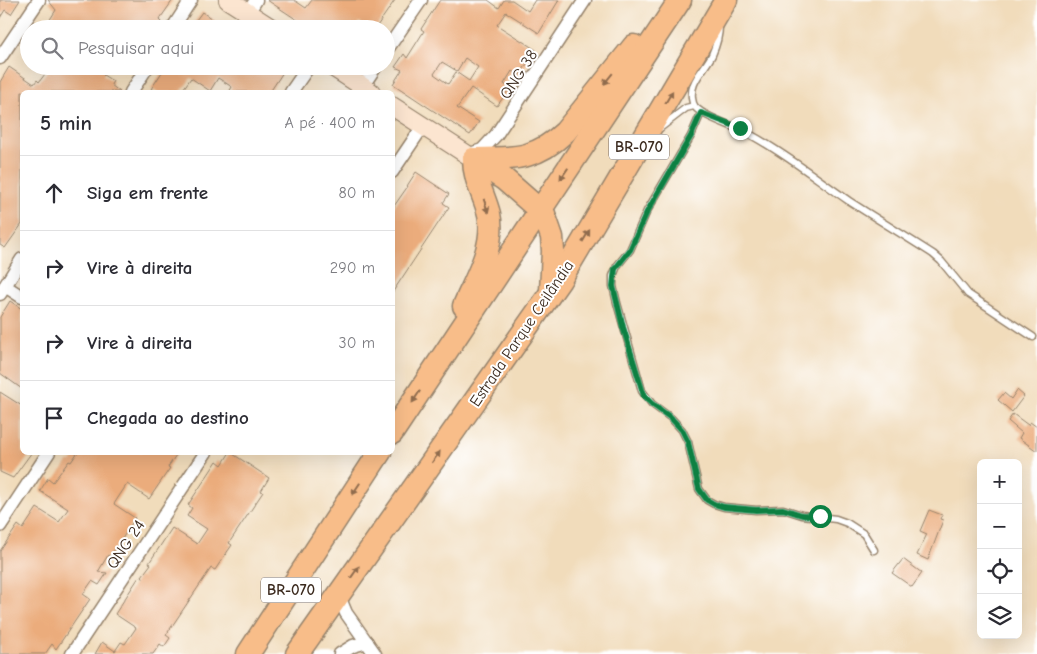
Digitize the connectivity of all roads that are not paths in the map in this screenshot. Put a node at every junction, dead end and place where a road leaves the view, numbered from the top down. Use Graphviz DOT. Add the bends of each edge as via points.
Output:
graph roads {
  1 [pos="39,0"];
  2 [pos="191,0"];
  3 [pos="228,0"];
  4 [pos="420,0"];
  5 [pos="585,0"];
  6 [pos="672,0"];
  7 [pos="680,0"];
  8 [pos="252,6"];
  9 [pos="723,6"];
  10 [pos="26,20"];
  11 [pos="178,20"];
  12 [pos="265,20"];
  13 [pos="20,28"];
  14 [pos="395,38"];
  15 [pos="0,58"];
  16 [pos="142,75"];
  17 [pos="303,75"];
  18 [pos="344,75"];
  19 [pos="373,75"];
  20 [pos="132,90"];
  21 [pos="292,90"];
  22 [pos="367,90"];
  23 [pos="694,106"];
  24 [pos="395,108"];
  25 [pos="701,113"];
  26 [pos="423,126"];
  27 [pos="647,134"];
  28 [pos="471,157"];
  29 [pos="395,168"];
  30 [pos="540,210"];
  31 [pos="20,262"];
  32 [pos="2,290"];
  33 [pos="551,292"];
  34 [pos="20,296"];
  35 [pos="1033,337"];
  36 [pos="439,362"];
  37 [pos="395,428"];
  38 [pos="47,455"];
  39 [pos="204,455"];
  40 [pos="378,455"];
  41 [pos="0,526"];
  42 [pos="874,550"];
  43 [pos="339,596"];
  44 [pos="368,642"];
  45 [pos="259,644"];
  46 [pos="72,654"];
  47 [pos="248,654"];
  48 [pos="296,654"];
  49 [pos="340,654"];
  50 [pos="375,654"];
  1 -- 10 [label="street"];
  2 -- 11 [label="street"];
  3 -- 8 [label="main road"];
  4 -- 14 [label="street"];
  5 -- 28 [label="street, QNG 38" via="496,135"];
  6 -- 28 [label="highway, one-way" via="553,144 526,156 507,159"];
  7 -- 30 [label="highway, BR-070, one-way"];
  8 -- 12 [label="main road"];
  9 -- 23 [label="lane" via="717,43 691,90"];
  27 -- 9 [label="highway, Estrada Parque Ceilândia / BR-070, one-way"];
  13 -- 15 [label="street"];
  16 -- 20 [label="street"];
  17 -- 21 [label="street"];
  18 -- 22 [label="main road"];
  19 -- 22 [label="street"];
  23 -- 25 [label="lane"];
  23 -- 27 [label="lane"];
  24 -- 26 [label="main road"];
  25 -- 35 [label="lane" via="740,128 770,146 932,254 968,294"];
  25 -- 42 [label="lane" via="630,250 613,276 623,327 642,391 682,430 699,489 707,500 724,507 783,509 836,519 864,534"];
  26 -- 28 [label="main road"];
  26 -- 29 [label="street"];
  33 -- 27 [label="highway, Estrada Parque Ceilândia / BR-070, one-way"];
  28 -- 30 [label="highway" via="504,179"];
  28 -- 36 [label="highway, one-way" via="490,218 488,249"];
  30 -- 33 [label="highway" via="552,237"];
  30 -- 36 [label="highway, BR-070"];
  31 -- 32 [label="street"];
  32 -- 34 [label="street"];
  43 -- 33 [label="highway, Estrada Parque Ceilândia / BR-070, one-way"];
  36 -- 37 [label="highway, BR-070, one-way"];
  38 -- 41 [label="street"];
  39 -- 46 [label="street, QNG 24"];
  40 -- 45 [label="highway, BR-070, one-way"];
  43 -- 44 [label="street" via="346,613"];
  43 -- 48 [label="highway, Estrada Parque Ceilândia / BR-070"];
  44 -- 49 [label="street"];
  44 -- 50 [label="street"];
  45 -- 47 [label="highway, BR-070"];
}
